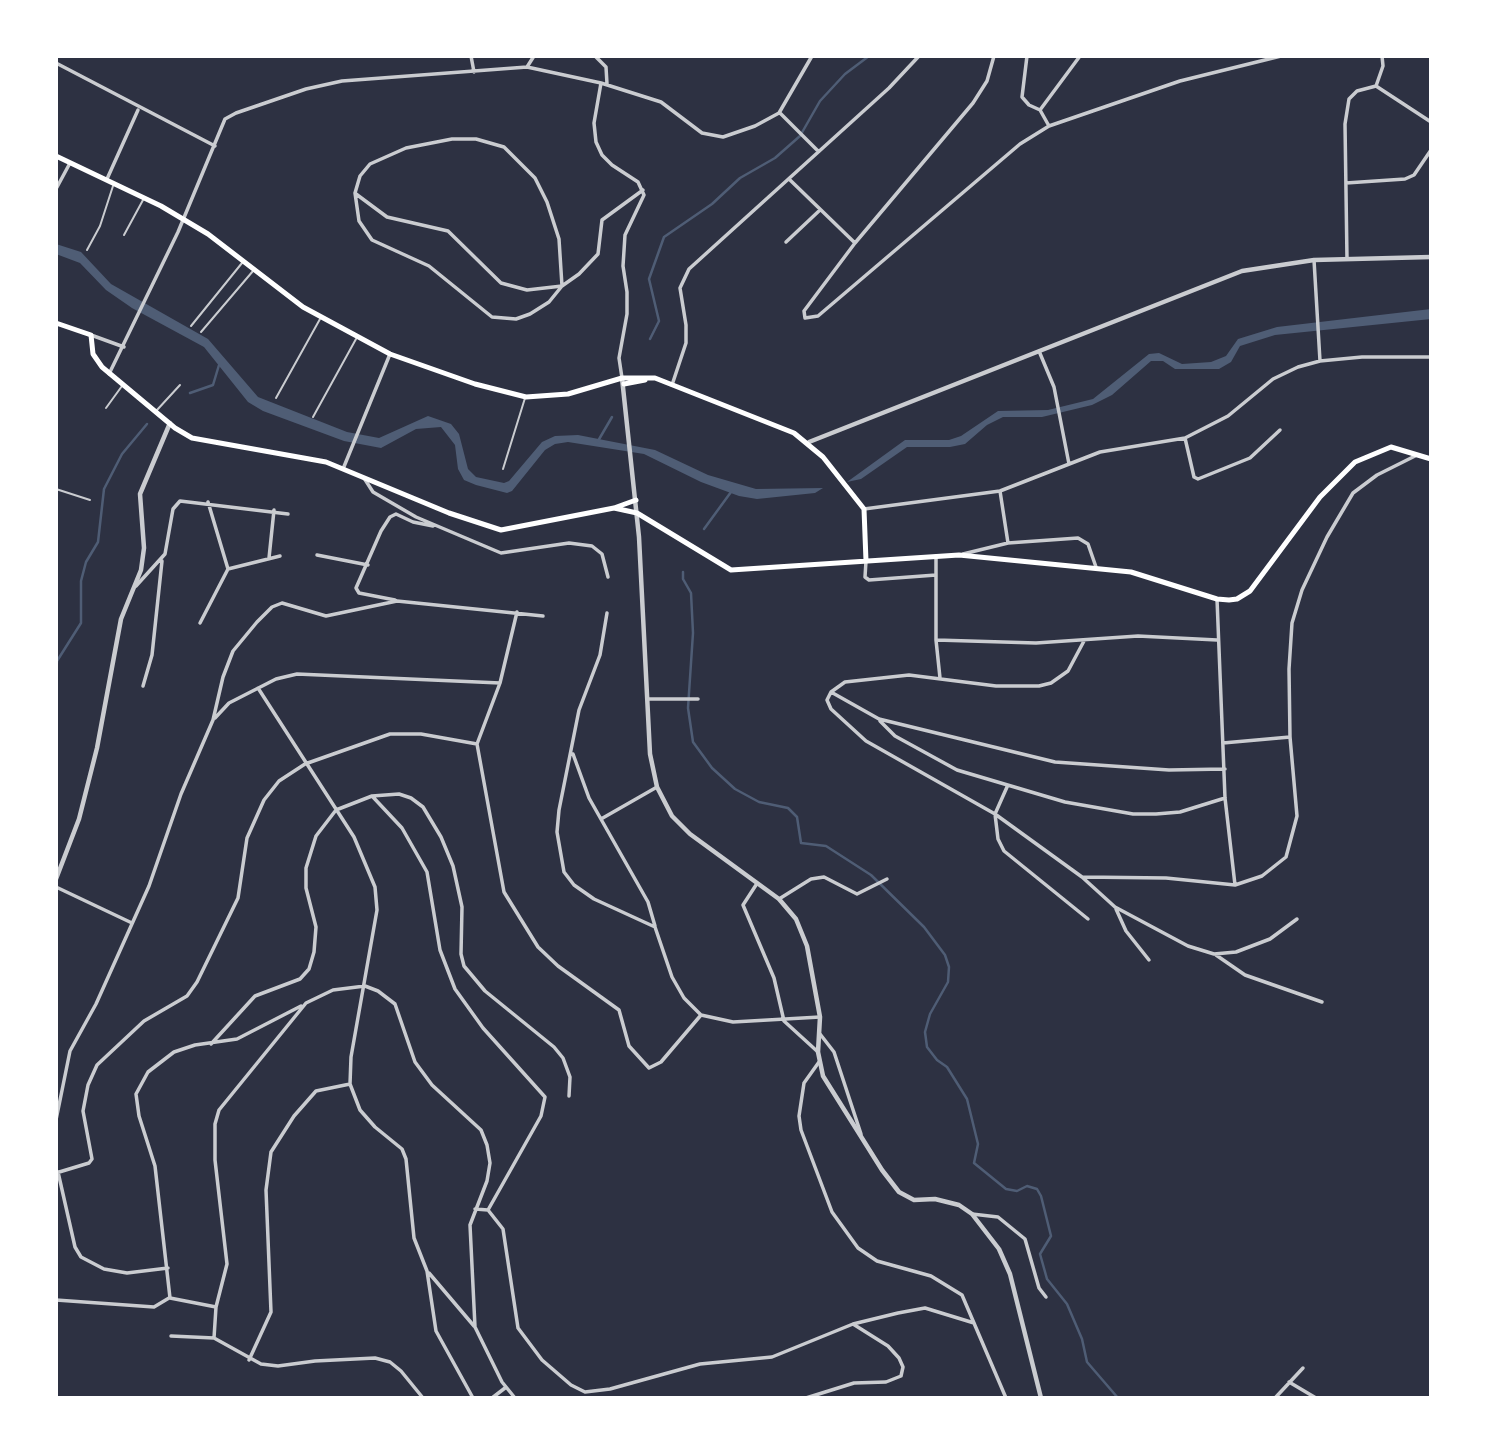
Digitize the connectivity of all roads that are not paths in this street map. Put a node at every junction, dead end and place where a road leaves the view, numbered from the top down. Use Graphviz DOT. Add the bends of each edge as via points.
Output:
graph roads {
  1 [pos="471,56"];
  2 [pos="534,56"];
  3 [pos="595,56"];
  4 [pos="812,56"];
  5 [pos="919,56"];
  6 [pos="994,56"];
  7 [pos="1027,56"];
  8 [pos="1080,56"];
  9 [pos="1281,56"];
  10 [pos="1382,56"];
  11 [pos="56,63"];
  12 [pos="527,67"];
  13 [pos="474,72"];
  14 [pos="601,83"];
  15 [pos="607,85"];
  16 [pos="1376,86"];
  17 [pos="139,109"];
  18 [pos="1040,110"];
  19 [pos="779,113"];
  20 [pos="1431,122"];
  21 [pos="1049,126"];
  22 [pos="215,146"];
  23 [pos="1431,150"];
  24 [pos="818,151"];
  25 [pos="56,156"];
  26 [pos="70,163"];
  27 [pos="789,178"];
  28 [pos="106,181"];
  29 [pos="1346,183"];
  30 [pos="113,185"];
  31 [pos="56,189"];
  32 [pos="643,190"];
  33 [pos="355,193"];
  34 [pos="144,199"];
  35 [pos="820,210"];
  36 [pos="182,220"];
  37 [pos="124,235"];
  38 [pos="786,242"];
  39 [pos="855,243"];
  40 [pos="87,250"];
  41 [pos="1431,257"];
  42 [pos="1314,260"];
  43 [pos="1347,260"];
  44 [pos="243,262"];
  45 [pos="253,270"];
  46 [pos="562,285"];
  47 [pos="321,318"];
  48 [pos="56,323"];
  49 [pos="191,326"];
  50 [pos="201,332"];
  51 [pos="90,335"];
  52 [pos="356,338"];
  53 [pos="124,347"];
  54 [pos="1039,351"];
  55 [pos="390,354"];
  56 [pos="1431,357"];
  57 [pos="1320,361"];
  58 [pos="109,374"];
  59 [pos="623,381"];
  60 [pos="123,385"];
  61 [pos="180,385"];
  62 [pos="672,385"];
  63 [pos="526,397"];
  64 [pos="276,398"];
  65 [pos="106,408"];
  66 [pos="156,411"];
  67 [pos="313,417"];
  68 [pos="170,423"];
  69 [pos="1280,430"];
  70 [pos="1185,438"];
  71 [pos="809,442"];
  72 [pos="1419,454"];
  73 [pos="1431,459"];
  74 [pos="1069,464"];
  75 [pos="343,469"];
  76 [pos="503,469"];
  77 [pos="363,478"];
  78 [pos="56,489"];
  79 [pos="1000,491"];
  80 [pos="90,500"];
  81 [pos="635,500"];
  82 [pos="208,502"];
  83 [pos="614,508"];
  84 [pos="864,509"];
  85 [pos="274,510"];
  86 [pos="637,513"];
  87 [pos="288,514"];
  88 [pos="437,527"];
  89 [pos="1008,544"];
  90 [pos="317,555"];
  91 [pos="959,555"];
  92 [pos="279,556"];
  93 [pos="936,556"];
  94 [pos="269,558"];
  95 [pos="162,559"];
  96 [pos="866,561"];
  97 [pos="368,565"];
  98 [pos="1096,567"];
  99 [pos="228,569"];
  100 [pos="937,575"];
  101 [pos="608,577"];
  102 [pos="136,586"];
  103 [pos="1217,599"];
  104 [pos="397,601"];
  105 [pos="517,612"];
  106 [pos="607,613"];
  107 [pos="543,616"];
  108 [pos="200,623"];
  109 [pos="936,640"];
  110 [pos="1217,640"];
  111 [pos="1084,641"];
  112 [pos="940,678"];
  113 [pos="500,683"];
  114 [pos="143,686"];
  115 [pos="258,688"];
  116 [pos="831,692"];
  117 [pos="645,699"];
  118 [pos="698,699"];
  119 [pos="879,719"];
  120 [pos="213,720"];
  121 [pos="1290,737"];
  122 [pos="1223,743"];
  123 [pos="477,744"];
  124 [pos="572,752"];
  125 [pos="305,764"];
  126 [pos="1225,769"];
  127 [pos="657,787"];
  128 [pos="1007,787"];
  129 [pos="372,796"];
  130 [pos="1225,798"];
  131 [pos="336,810"];
  132 [pos="995,814"];
  133 [pos="601,819"];
  134 [pos="1082,877"];
  135 [pos="56,879"];
  136 [pos="887,879"];
  137 [pos="756,885"];
  138 [pos="1235,885"];
  139 [pos="56,887"];
  140 [pos="779,899"];
  141 [pos="1115,906"];
  142 [pos="1088,919"];
  143 [pos="1297,919"];
  144 [pos="132,923"];
  145 [pos="655,927"];
  146 [pos="1214,954"];
  147 [pos="1149,960"];
  148 [pos="365,986"];
  149 [pos="1322,1002"];
  150 [pos="306,1003"];
  151 [pos="701,1014"];
  152 [pos="820,1017"];
  153 [pos="784,1021"];
  154 [pos="820,1034"];
  155 [pos="211,1044"];
  156 [pos="818,1052"];
  157 [pos="818,1062"];
  158 [pos="350,1084"];
  159 [pos="569,1096"];
  160 [pos="56,1120"];
  161 [pos="862,1138"];
  162 [pos="57,1172"];
  163 [pos="475,1209"];
  164 [pos="488,1210"];
  165 [pos="972,1214"];
  166 [pos="168,1268"];
  167 [pos="427,1271"];
  168 [pos="1045,1297"];
  169 [pos="170,1298"];
  170 [pos="56,1300"];
  171 [pos="216,1307"];
  172 [pos="974,1323"];
  173 [pos="853,1324"];
  174 [pos="475,1327"];
  175 [pos="171,1336"];
  176 [pos="214,1338"];
  177 [pos="249,1360"];
  178 [pos="1303,1368"];
  179 [pos="1289,1382"];
  180 [pos="505,1388"];
  181 [pos="423,1398"];
  182 [pos="473,1398"];
  183 [pos="492,1398"];
  184 [pos="515,1398"];
  185 [pos="806,1398"];
  186 [pos="1006,1398"];
  187 [pos="1041,1398"];
  188 [pos="1275,1398"];
  189 [pos="1316,1398"];
  1 -- 13 [label="street"];
  2 -- 12 [label="street"];
  3 -- 15 [label="street" via="606,67"];
  4 -- 19 [label="street"];
  5 -- 24 [label="street"];
  6 -- 39 [label="street" via="987,81 973,103"];
  7 -- 18 [label="street" via="1023,97"];
  8 -- 18 [label="street"];
  9 -- 21 [label="street" via="1180,81"];
  10 -- 16 [label="street"];
  11 -- 17 [label="street"];
  12 -- 13 [label="street"];
  12 -- 14 [label="street"];
  13 -- 22 [label="street" via="368,78 306,89 225,119"];
  14 -- 15 [label="street"];
  14 -- 32 [label="street" via="594,123 596,142 602,155"];
  15 -- 19 [label="street" via="661,102 713,137 755,127"];
  16 -- 20 [label="street"];
  16 -- 29 [label="street" via="1357,91 1346,107"];
  17 -- 22 [label="street"];
  17 -- 28 [label="street"];
  18 -- 21 [label="street"];
  19 -- 24 [label="street"];
  21 -- 39 [label="street" via="1020,144 818,316 807,319 805,309"];
  22 -- 36 [label="street"];
  23 -- 29 [label="street" via="1414,175 1405,179"];
  24 -- 27 [label="street"];
  25 -- 26 [label="main road"];
  26 -- 28 [label="main road"];
  26 -- 31 [label="street"];
  27 -- 35 [label="street"];
  27 -- 62 [label="street" via="702,254 683,279 687,332"];
  28 -- 30 [label="main road"];
  29 -- 43 [label="street"];
  30 -- 34 [label="main road"];
  30 -- 40 [label="lane"];
  32 -- 46 [label="street" via="603,220 598,254"];
  32 -- 59 [label="street" via="625,235 627,314 618,364"];
  33 -- 46 [label="street" via="387,217 448,231 513,289"];
  33 -- 46 [label="street" via="359,221 372,240 429,266 492,317 516,319 530,314 549,302"];
  33 -- 46 [label="street" via="370,164 406,148 452,139 476,139 504,147 535,178 547,201 559,239"];
  34 -- 36 [label="main road"];
  34 -- 37 [label="lane"];
  35 -- 38 [label="street"];
  35 -- 39 [label="street"];
  36 -- 44 [label="main road"];
  36 -- 53 [label="street"];
  41 -- 43 [label="street"];
  42 -- 43 [label="street"];
  42 -- 54 [label="street" via="1242,271"];
  42 -- 57 [label="street"];
  44 -- 45 [label="main road"];
  44 -- 49 [label="lane"];
  45 -- 47 [label="main road"];
  45 -- 50 [label="lane"];
  47 -- 52 [label="main road"];
  47 -- 64 [label="lane"];
  48 -- 51 [label="main road"];
  51 -- 53 [label="street"];
  51 -- 58 [label="main road" via="97,362"];
  52 -- 55 [label="main road"];
  52 -- 67 [label="lane"];
  53 -- 58 [label="street"];
  54 -- 71 [label="street"];
  54 -- 74 [label="street" via="1052,378"];
  55 -- 63 [label="main road"];
  55 -- 75 [label="street"];
  56 -- 57 [label="street"];
  57 -- 70 [label="street" via="1272,379 1228,416"];
  58 -- 60 [label="main road"];
  59 -- 62 [label="main road" via="655,378"];
  59 -- 63 [label="main road" via="568,394"];
  59 -- 81 [label="street"];
  60 -- 65 [label="lane"];
  60 -- 66 [label="main road"];
  61 -- 66 [label="lane"];
  62 -- 71 [label="main road"];
  63 -- 76 [label="lane"];
  66 -- 68 [label="main road"];
  68 -- 75 [label="main road" via="192,438 301,456"];
  68 -- 102 [label="street" via="140,494 144,548"];
  69 -- 70 [label="street" via="1250,458 1198,479"];
  70 -- 74 [label="street" via="1100,452"];
  71 -- 84 [label="main road"];
  72 -- 73 [label="main road"];
  72 -- 103 [label="main road" via="1391,447 1355,462 1320,497 1250,591 1237,599"];
  72 -- 121 [label="street" via="1353,493 1302,590 1290,643"];
  74 -- 79 [label="street"];
  75 -- 77 [label="main road"];
  77 -- 83 [label="main road" via="501,530"];
  77 -- 88 [label="street" via="373,492"];
  78 -- 80 [label="lane"];
  79 -- 84 [label="street"];
  79 -- 89 [label="street"];
  81 -- 83 [label="main road"];
  81 -- 86 [label="street"];
  82 -- 85 [label="street"];
  82 -- 95 [label="street" via="180,501 176,505"];
  82 -- 99 [label="street"];
  83 -- 86 [label="main road"];
  84 -- 96 [label="main road"];
  85 -- 87 [label="street"];
  85 -- 94 [label="street"];
  86 -- 96 [label="main road" via="731,570"];
  86 -- 117 [label="street"];
  88 -- 97 [label="street" via="392,516"];
  88 -- 101 [label="street" via="501,553 569,543 592,546 602,554"];
  89 -- 91 [label="street"];
  89 -- 98 [label="street" via="1078,538 1087,544"];
  90 -- 97 [label="street"];
  91 -- 93 [label="main road"];
  91 -- 98 [label="main road"];
  92 -- 94 [label="street"];
  93 -- 96 [label="main road"];
  93 -- 100 [label="street"];
  94 -- 99 [label="street"];
  95 -- 102 [label="street"];
  95 -- 114 [label="street" via="152,655"];
  96 -- 100 [label="street" via="869,580"];
  97 -- 104 [label="street" via="357,592"];
  98 -- 103 [label="main road" via="1143,575"];
  99 -- 108 [label="street"];
  100 -- 109 [label="street"];
  102 -- 135 [label="street" via="121,619 86,793"];
  103 -- 110 [label="street"];
  104 -- 105 [label="street"];
  104 -- 120 [label="street" via="326,616 282,603 272,607 233,651"];
  105 -- 107 [label="street"];
  105 -- 113 [label="street"];
  106 -- 124 [label="street"];
  109 -- 111 [label="street"];
  109 -- 112 [label="street"];
  110 -- 111 [label="street" via="1138,636"];
  110 -- 122 [label="street"];
  111 -- 112 [label="street" via="1068,671 1051,683 996,685"];
  112 -- 116 [label="street" via="866,678 845,682"];
  113 -- 115 [label="street" via="306,674 276,679"];
  113 -- 123 [label="street"];
  115 -- 120 [label="street" via="229,703"];
  115 -- 125 [label="street"];
  116 -- 119 [label="street"];
  116 -- 132 [label="street" via="828,705 866,741"];
  117 -- 118 [label="street"];
  117 -- 127 [label="street"];
  119 -- 126 [label="street" via="1055,762"];
  119 -- 128 [label="street" via="895,736 957,771"];
  120 -- 144 [label="street"];
  121 -- 122 [label="street"];
  121 -- 138 [label="street" via="1297,816 1291,847 1274,869"];
  122 -- 126 [label="street"];
  123 -- 125 [label="street" via="404,732 369,738"];
  123 -- 151 [label="street" via="500,879 538,947 619,1010 629,1046 649,1068 661,1062"];
  124 -- 133 [label="street"];
  124 -- 145 [label="street" via="557,832 565,872 594,899"];
  125 -- 131 [label="street"];
  125 -- 162 [label="street" via="279,781 264,800 247,838 238,898 197,982 187,996 144,1021 97,1065 84,1099 89,1163"];
  126 -- 130 [label="street"];
  127 -- 133 [label="street"];
  127 -- 137 [label="street" via="672,816 690,834"];
  128 -- 130 [label="street" via="1133,814 1180,812"];
  128 -- 132 [label="street"];
  129 -- 131 [label="street"];
  129 -- 159 [label="street" via="411,798 428,814 459,889 464,966 485,991 554,1046 570,1077"];
  129 -- 164 [label="street" via="402,828 427,872 440,950 455,989 545,1097 541,1116"];
  130 -- 138 [label="street"];
  131 -- 148 [label="street" via="354,837 375,887 377,910"];
  131 -- 155 [label="street" via="316,836 306,868 316,927 309,969 300,979 255,996"];
  132 -- 134 [label="street"];
  132 -- 142 [label="street" via="1004,851"];
  133 -- 145 [label="street" via="648,902"];
  134 -- 138 [label="street"];
  134 -- 141 [label="street"];
  136 -- 140 [label="street" via="866,892 852,892 824,877 802,882"];
  137 -- 140 [label="street"];
  137 -- 153 [label="street" via="743,905 774,978"];
  139 -- 144 [label="street"];
  140 -- 152 [label="street" via="803,932"];
  141 -- 146 [label="street" via="1188,946"];
  141 -- 147 [label="street" via="1126,931"];
  143 -- 146 [label="street" via="1270,939 1236,952"];
  144 -- 160 [label="street" via="70,1051"];
  145 -- 151 [label="street" via="678,987"];
  146 -- 149 [label="street" via="1245,975"];
  148 -- 150 [label="street" via="332,990"];
  148 -- 158 [label="street"];
  148 -- 163 [label="street" via="396,1003 415,1062 481,1130 490,1163"];
  150 -- 155 [label="street" via="255,1032"];
  150 -- 171 [label="street" via="219,1111 215,1124 227,1264"];
  151 -- 153 [label="street" via="722,1021"];
  152 -- 153 [label="street"];
  152 -- 154 [label="street"];
  153 -- 156 [label="street"];
  154 -- 156 [label="street"];
  154 -- 161 [label="street" via="834,1052"];
  155 -- 166 [label="street" via="184,1047 166,1057 148,1072 136,1094 155,1167"];
  156 -- 157 [label="street"];
  157 -- 161 [label="street"];
  157 -- 172 [label="street" via="804,1083 801,1130 845,1234 877,1261 947,1284 962,1296"];
  158 -- 167 [label="street" via="360,1110 402,1149 414,1238"];
  158 -- 177 [label="street" via="316,1091 271,1152 265,1190 271,1312"];
  161 -- 165 [label="street" via="899,1192 914,1200 959,1205"];
  162 -- 166 [label="street" via="80,1257 104,1269 127,1273"];
  163 -- 164 [label="street"];
  163 -- 174 [label="street" via="470,1225"];
  164 -- 173 [label="street" via="503,1229 518,1328 542,1360 585,1392 700,1364 781,1355"];
  165 -- 168 [label="street" via="999,1217 1025,1239"];
  165 -- 187 [label="street" via="999,1249 1010,1274"];
  166 -- 169 [label="street"];
  167 -- 174 [label="street"];
  167 -- 182 [label="street" via="436,1331"];
  169 -- 170 [label="street" via="154,1307"];
  169 -- 171 [label="street"];
  171 -- 176 [label="street"];
  172 -- 173 [label="street" via="925,1308"];
  172 -- 186 [label="street"];
  173 -- 185 [label="street" via="888,1346 903,1367 901,1376 886,1382 854,1383"];
  174 -- 180 [label="street"];
  175 -- 176 [label="street"];
  176 -- 177 [label="street"];
  177 -- 181 [label="street" via="278,1366 375,1358 401,1371"];
  178 -- 179 [label="street"];
  179 -- 188 [label="street"];
  179 -- 189 [label="street"];
  180 -- 183 [label="street"];
  180 -- 184 [label="street"];
}
